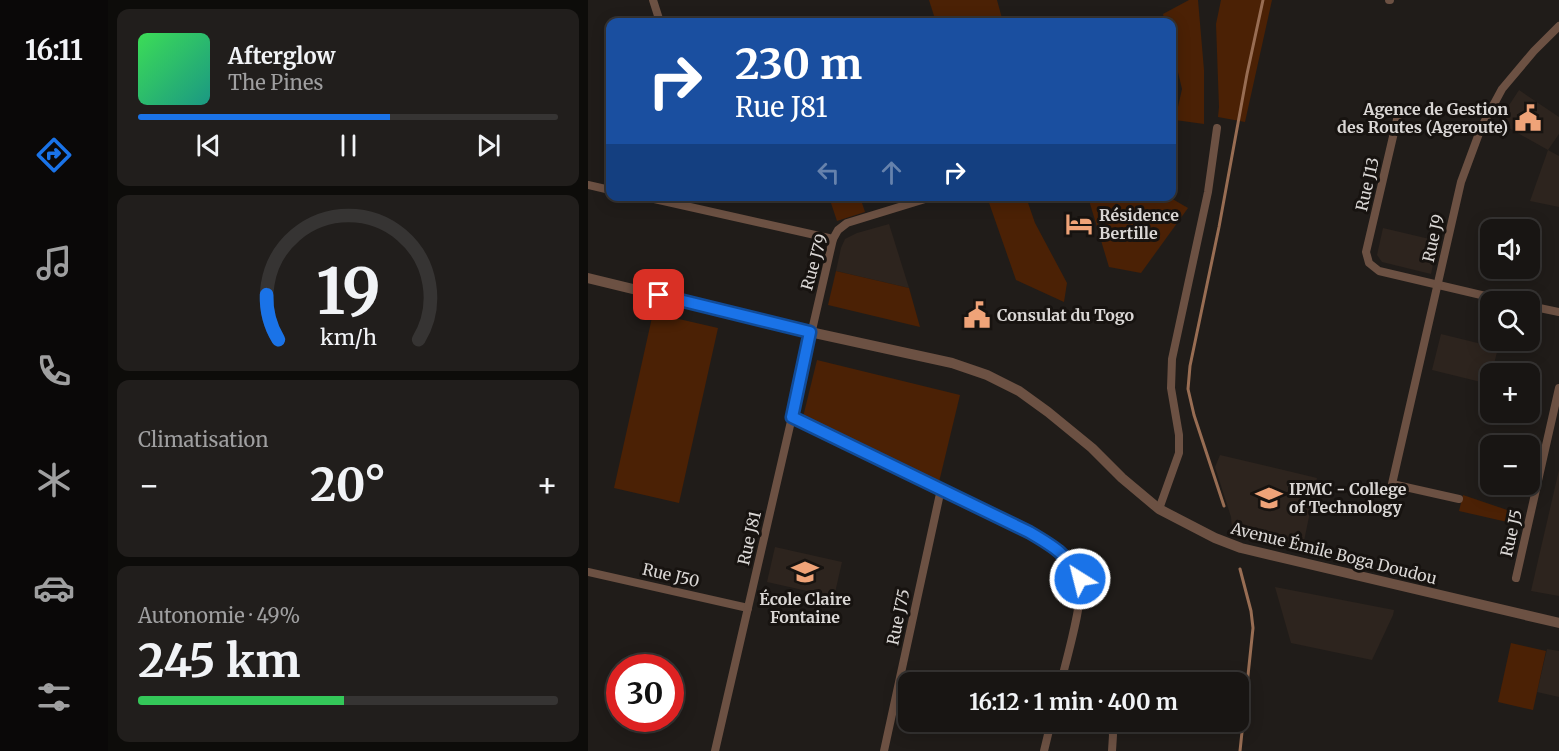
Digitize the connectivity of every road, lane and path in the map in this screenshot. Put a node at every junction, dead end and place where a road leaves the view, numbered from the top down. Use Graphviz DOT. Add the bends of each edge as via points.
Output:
graph roads {
  1 [pos="653,0"];
  2 [pos="659,18"];
  3 [pos="1559,26"];
  4 [pos="1399,111"];
  5 [pos="1216,128"];
  6 [pos="588,185"];
  7 [pos="606,189"];
  8 [pos="663,201"];
  9 [pos="919,201"];
  10 [pos="833,239"];
  11 [pos="588,278"];
  12 [pos="1438,285"];
  13 [pos="1480,295"];
  14 [pos="1540,308"];
  15 [pos="1559,312"];
  16 [pos="810,332"];
  17 [pos="1559,388"];
  18 [pos="792,417"];
  19 [pos="941,489"];
  20 [pos="1459,499"];
  21 [pos="1159,509"];
  22 [pos="588,572"];
  23 [pos="1516,578"];
  24 [pos="748,608"];
  25 [pos="1559,623"];
  26 [pos="1064,672"];
  27 [pos="1049,732"];
  28 [pos="1113,732"];
  29 [pos="714,751"];
  30 [pos="884,751"];
  31 [pos="1044,751"];
  32 [pos="1112,751"];
  1 -- 2 [label="street"];
  3 -- 12 [label="street, Rue J9" via="1502,89 1480,128 1461,182"];
  4 -- 12 [label="street, Rue J13" via="1366,252 1369,263 1379,271"];
  5 -- 21 [label="street" via="1208,192 1172,359 1171,388 1179,453"];
  6 -- 7 [label="street"];
  8 -- 10 [label="street"];
  9 -- 10 [label="street, Rue J79" via="847,223"];
  10 -- 16 [label="street, Rue J79"];
  11 -- 16 [label="street, Avenue Émile Boga Doudou"];
  12 -- 13 [label="street"];
  12 -- 20 [label="street, Rue J9" via="1392,483"];
  14 -- 15 [label="street"];
  16 -- 18 [label="street, Rue J81"];
  16 -- 21 [label="street, Avenue Émile Boga Doudou" via="952,363 1019,391 1092,448"];
  17 -- 23 [label="street, Rue J5"];
  18 -- 19 [label="street"];
  18 -- 24 [label="street, Rue J81"];
  19 -- 26 [label="street" via="1029,532 1056,548 1072,564 1080,579 1080,600"];
  19 -- 30 [label="street, Rue J75"];
  21 -- 25 [label="street, Avenue Émile Boga Doudou" via="1241,548"];
  22 -- 24 [label="street, Rue J50"];
  24 -- 29 [label="street, Rue J81"];
  27 -- 31 [label="street"];
  28 -- 32 [label="street"];
}
